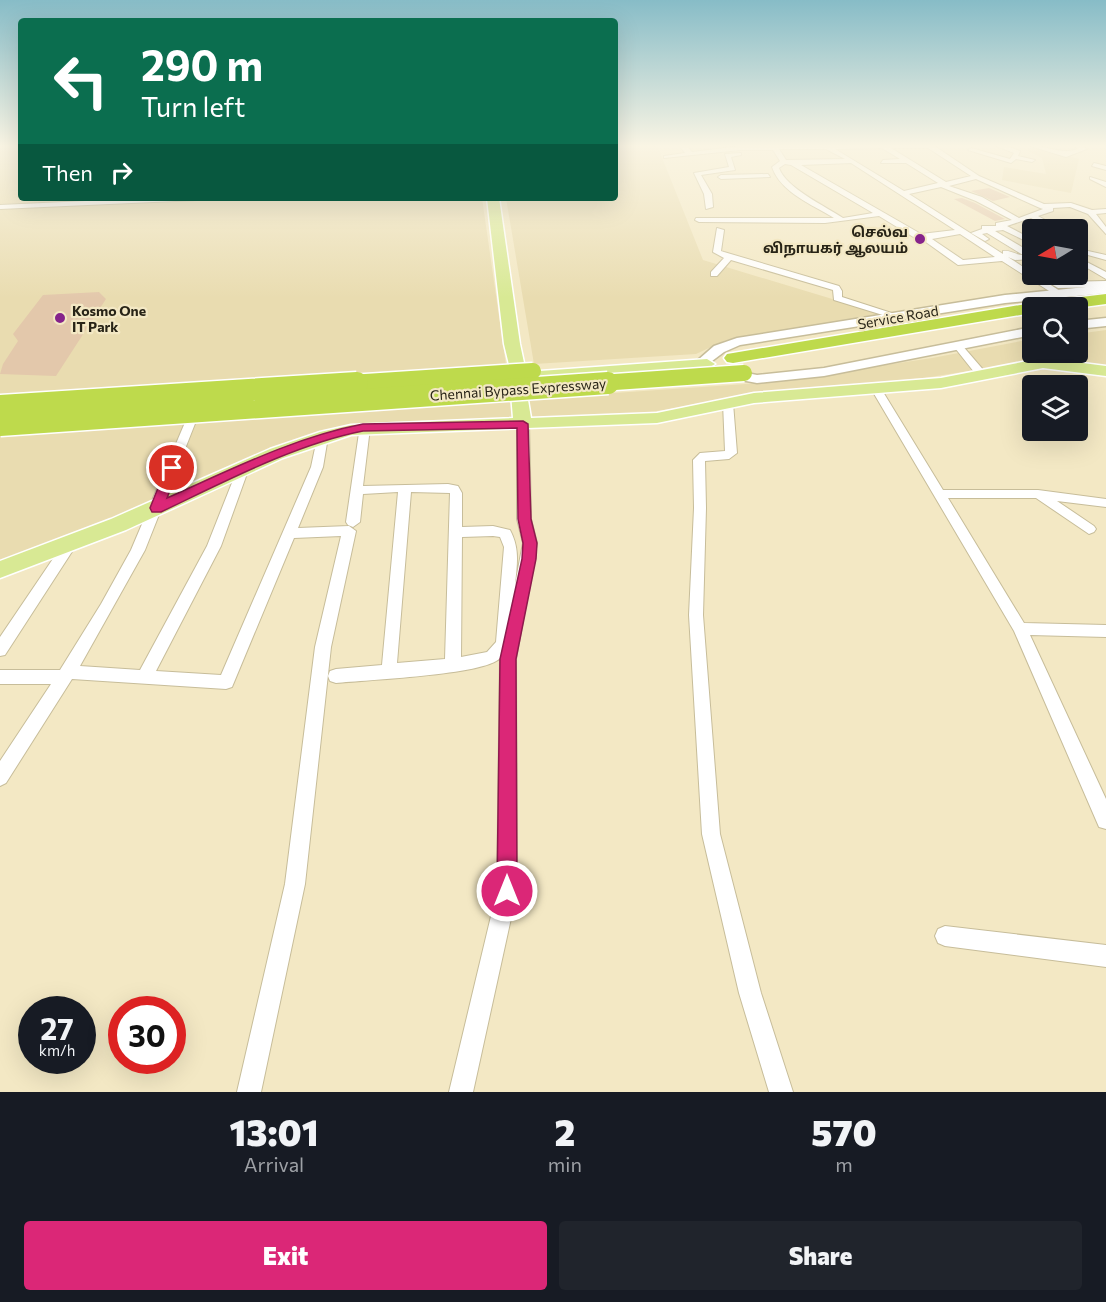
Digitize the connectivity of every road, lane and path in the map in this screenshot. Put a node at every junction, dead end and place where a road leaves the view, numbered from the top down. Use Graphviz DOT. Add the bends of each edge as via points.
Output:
graph roads {
  1 [pos="708,196"];
  2 [pos="805,196"];
  3 [pos="848,196"];
  4 [pos="908,196"];
  5 [pos="972,196"];
  6 [pos="1019,196"];
  7 [pos="131,201"];
  8 [pos="494,201"];
  9 [pos="499,201"];
  10 [pos="0,207"];
  11 [pos="709,207"];
  12 [pos="1046,208"];
  13 [pos="1106,211"];
  14 [pos="1091,212"];
  15 [pos="881,214"];
  16 [pos="1024,219"];
  17 [pos="1028,219"];
  18 [pos="699,220"];
  19 [pos="842,220"];
  20 [pos="1022,221"];
  21 [pos="1005,225"];
  22 [pos="985,228"];
  23 [pos="720,230"];
  24 [pos="963,231"];
  25 [pos="1106,232"];
  26 [pos="1022,235"];
  27 [pos="1022,235"];
  28 [pos="924,237"];
  29 [pos="1022,241"];
  30 [pos="1010,243"];
  31 [pos="995,246"];
  32 [pos="1088,253"];
  33 [pos="729,257"];
  34 [pos="1022,258"];
  35 [pos="1106,258"];
  36 [pos="1010,259"];
  37 [pos="1022,264"];
  38 [pos="1088,265"];
  39 [pos="714,274"];
  40 [pos="1106,276"];
  41 [pos="1088,278"];
  42 [pos="1053,285"];
  43 [pos="1103,286"];
  44 [pos="1057,289"];
  45 [pos="1106,299"];
  46 [pos="1088,301"];
  47 [pos="1022,310"];
  48 [pos="1106,311"];
  49 [pos="1088,312"];
  50 [pos="899,317"];
  51 [pos="1022,322"];
  52 [pos="1106,322"];
  53 [pos="1088,324"];
  54 [pos="1022,333"];
  55 [pos="958,345"];
  56 [pos="520,359"];
  57 [pos="738,365"];
  58 [pos="708,367"];
  59 [pos="1106,371"];
  60 [pos="982,375"];
  61 [pos="523,381"];
  62 [pos="875,387"];
  63 [pos="728,403"];
  64 [pos="198,404"];
  65 [pos="0,406"];
  66 [pos="0,413"];
  67 [pos="0,423"];
  68 [pos="523,424"];
  69 [pos="363,428"];
  70 [pos="322,437"];
  71 [pos="243,468"];
  72 [pos="405,488"];
  73 [pos="358,490"];
  74 [pos="941,494"];
  75 [pos="1038,494"];
  76 [pos="1106,503"];
  77 [pos="157,508"];
  78 [pos="353,522"];
  79 [pos="1089,529"];
  80 [pos="456,532"];
  81 [pos="290,533"];
  82 [pos="70,544"];
  83 [pos="0,570"];
  84 [pos="1020,629"];
  85 [pos="1106,631"];
  86 [pos="0,650"];
  87 [pos="453,664"];
  88 [pos="389,670"];
  89 [pos="66,674"];
  90 [pos="145,675"];
  91 [pos="336,676"];
  92 [pos="0,677"];
  93 [pos="0,777"];
  94 [pos="1106,820"];
  95 [pos="945,936"];
  96 [pos="1106,956"];
  97 [pos="249,1092"];
  98 [pos="461,1092"];
  99 [pos="781,1092"];
  1 -- 11 [label="street"];
  2 -- 19 [label="street"];
  3 -- 15 [label="street"];
  4 -- 24 [label="street"];
  5 -- 16 [label="street"];
  6 -- 12 [label="street"];
  7 -- 10 [label="street"];
  8 -- 56 [label="main road"];
  9 -- 56 [label="main road"];
  12 -- 14 [label="street" via="1071,205"];
  12 -- 17 [label="street"];
  13 -- 14 [label="street"];
  14 -- 25 [label="street"];
  15 -- 19 [label="street"];
  15 -- 28 [label="street"];
  18 -- 19 [label="street"];
  20 -- 21 [label="street"];
  21 -- 22 [label="street"];
  21 -- 26 [label="street"];
  22 -- 24 [label="street"];
  22 -- 27 [label="street" via="1006,227"];
  22 -- 30 [label="street"];
  22 -- 31 [label="street" via="975,233"];
  23 -- 33 [label="street" via="717,252"];
  24 -- 28 [label="street"];
  24 -- 36 [label="street"];
  28 -- 36 [label="street" via="961,263"];
  29 -- 30 [label="street"];
  30 -- 31 [label="street"];
  30 -- 31 [label="street" via="1032,257 1015,258"];
  32 -- 35 [label="street"];
  33 -- 39 [label="street"];
  33 -- 50 [label="street" via="836,288 837,298"];
  34 -- 36 [label="street"];
  36 -- 37 [label="street"];
  36 -- 44 [label="street"];
  38 -- 40 [label="street"];
  41 -- 43 [label="street"];
  42 -- 44 [label="street"];
  43 -- 44 [label="street, Service Road"];
  44 -- 50 [label="street, Service Road"];
  45 -- 46 [label="highway, Chennai Bypass Expressway"];
  47 -- 57 [label="highway, Chennai Bypass Expressway" via="859,338"];
  48 -- 49 [label="highway"];
  50 -- 58 [label="street, Service Road" via="737,342 705,360"];
  51 -- 57 [label="highway, Chennai Bypass Expressway" via="875,351"];
  52 -- 53 [label="street"];
  54 -- 55 [label="street"];
  55 -- 58 [label="street" via="824,372 757,379"];
  55 -- 60 [label="street"];
  56 -- 61 [label="main road"];
  57 -- 65 [label="highway, Chennai Bypass Expressway, bridge"];
  57 -- 67 [label="highway, Chennai Bypass Expressway, bridge"];
  58 -- 61 [label="main road"];
  59 -- 60 [label="main road" via="1043,363"];
  60 -- 62 [label="main road" via="941,383"];
  61 -- 64 [label="main road"];
  61 -- 68 [label="main road"];
  62 -- 63 [label="main road"];
  62 -- 74 [label="street"];
  63 -- 68 [label="main road" via="657,418"];
  63 -- 99 [label="street" via="731,453 699,460 696,615 701,709 711,834 750,993"];
  64 -- 66 [label="main road"];
  64 -- 67 [label="main road"];
  64 -- 77 [label="street"];
  68 -- 69 [label="main road"];
  68 -- 98 [label="street" via="524,519 530,543 508,659 507,891"];
  69 -- 70 [label="main road"];
  69 -- 73 [label="street"];
  70 -- 71 [label="main road"];
  70 -- 81 [label="street" via="317,467"];
  71 -- 77 [label="main road"];
  71 -- 90 [label="street" via="214,546"];
  72 -- 73 [label="street"];
  72 -- 80 [label="street" via="454,489"];
  72 -- 88 [label="street"];
  73 -- 78 [label="street"];
  74 -- 75 [label="street"];
  74 -- 84 [label="street"];
  75 -- 76 [label="street"];
  75 -- 79 [label="street"];
  77 -- 82 [label="main road"];
  77 -- 89 [label="street" via="137,551"];
  80 -- 87 [label="street"];
  80 -- 87 [label="street" via="505,533 511,548 503,644 492,657"];
  81 -- 90 [label="street" via="226,682"];
  81 -- 97 [label="street" via="349,531 323,647 295,884"];
  82 -- 83 [label="main road"];
  82 -- 86 [label="street"];
  84 -- 85 [label="street"];
  84 -- 94 [label="street"];
  87 -- 88 [label="street"];
  88 -- 91 [label="street"];
  89 -- 90 [label="street"];
  89 -- 92 [label="street"];
  89 -- 93 [label="street"];
  95 -- 96 [label="street"];
}
